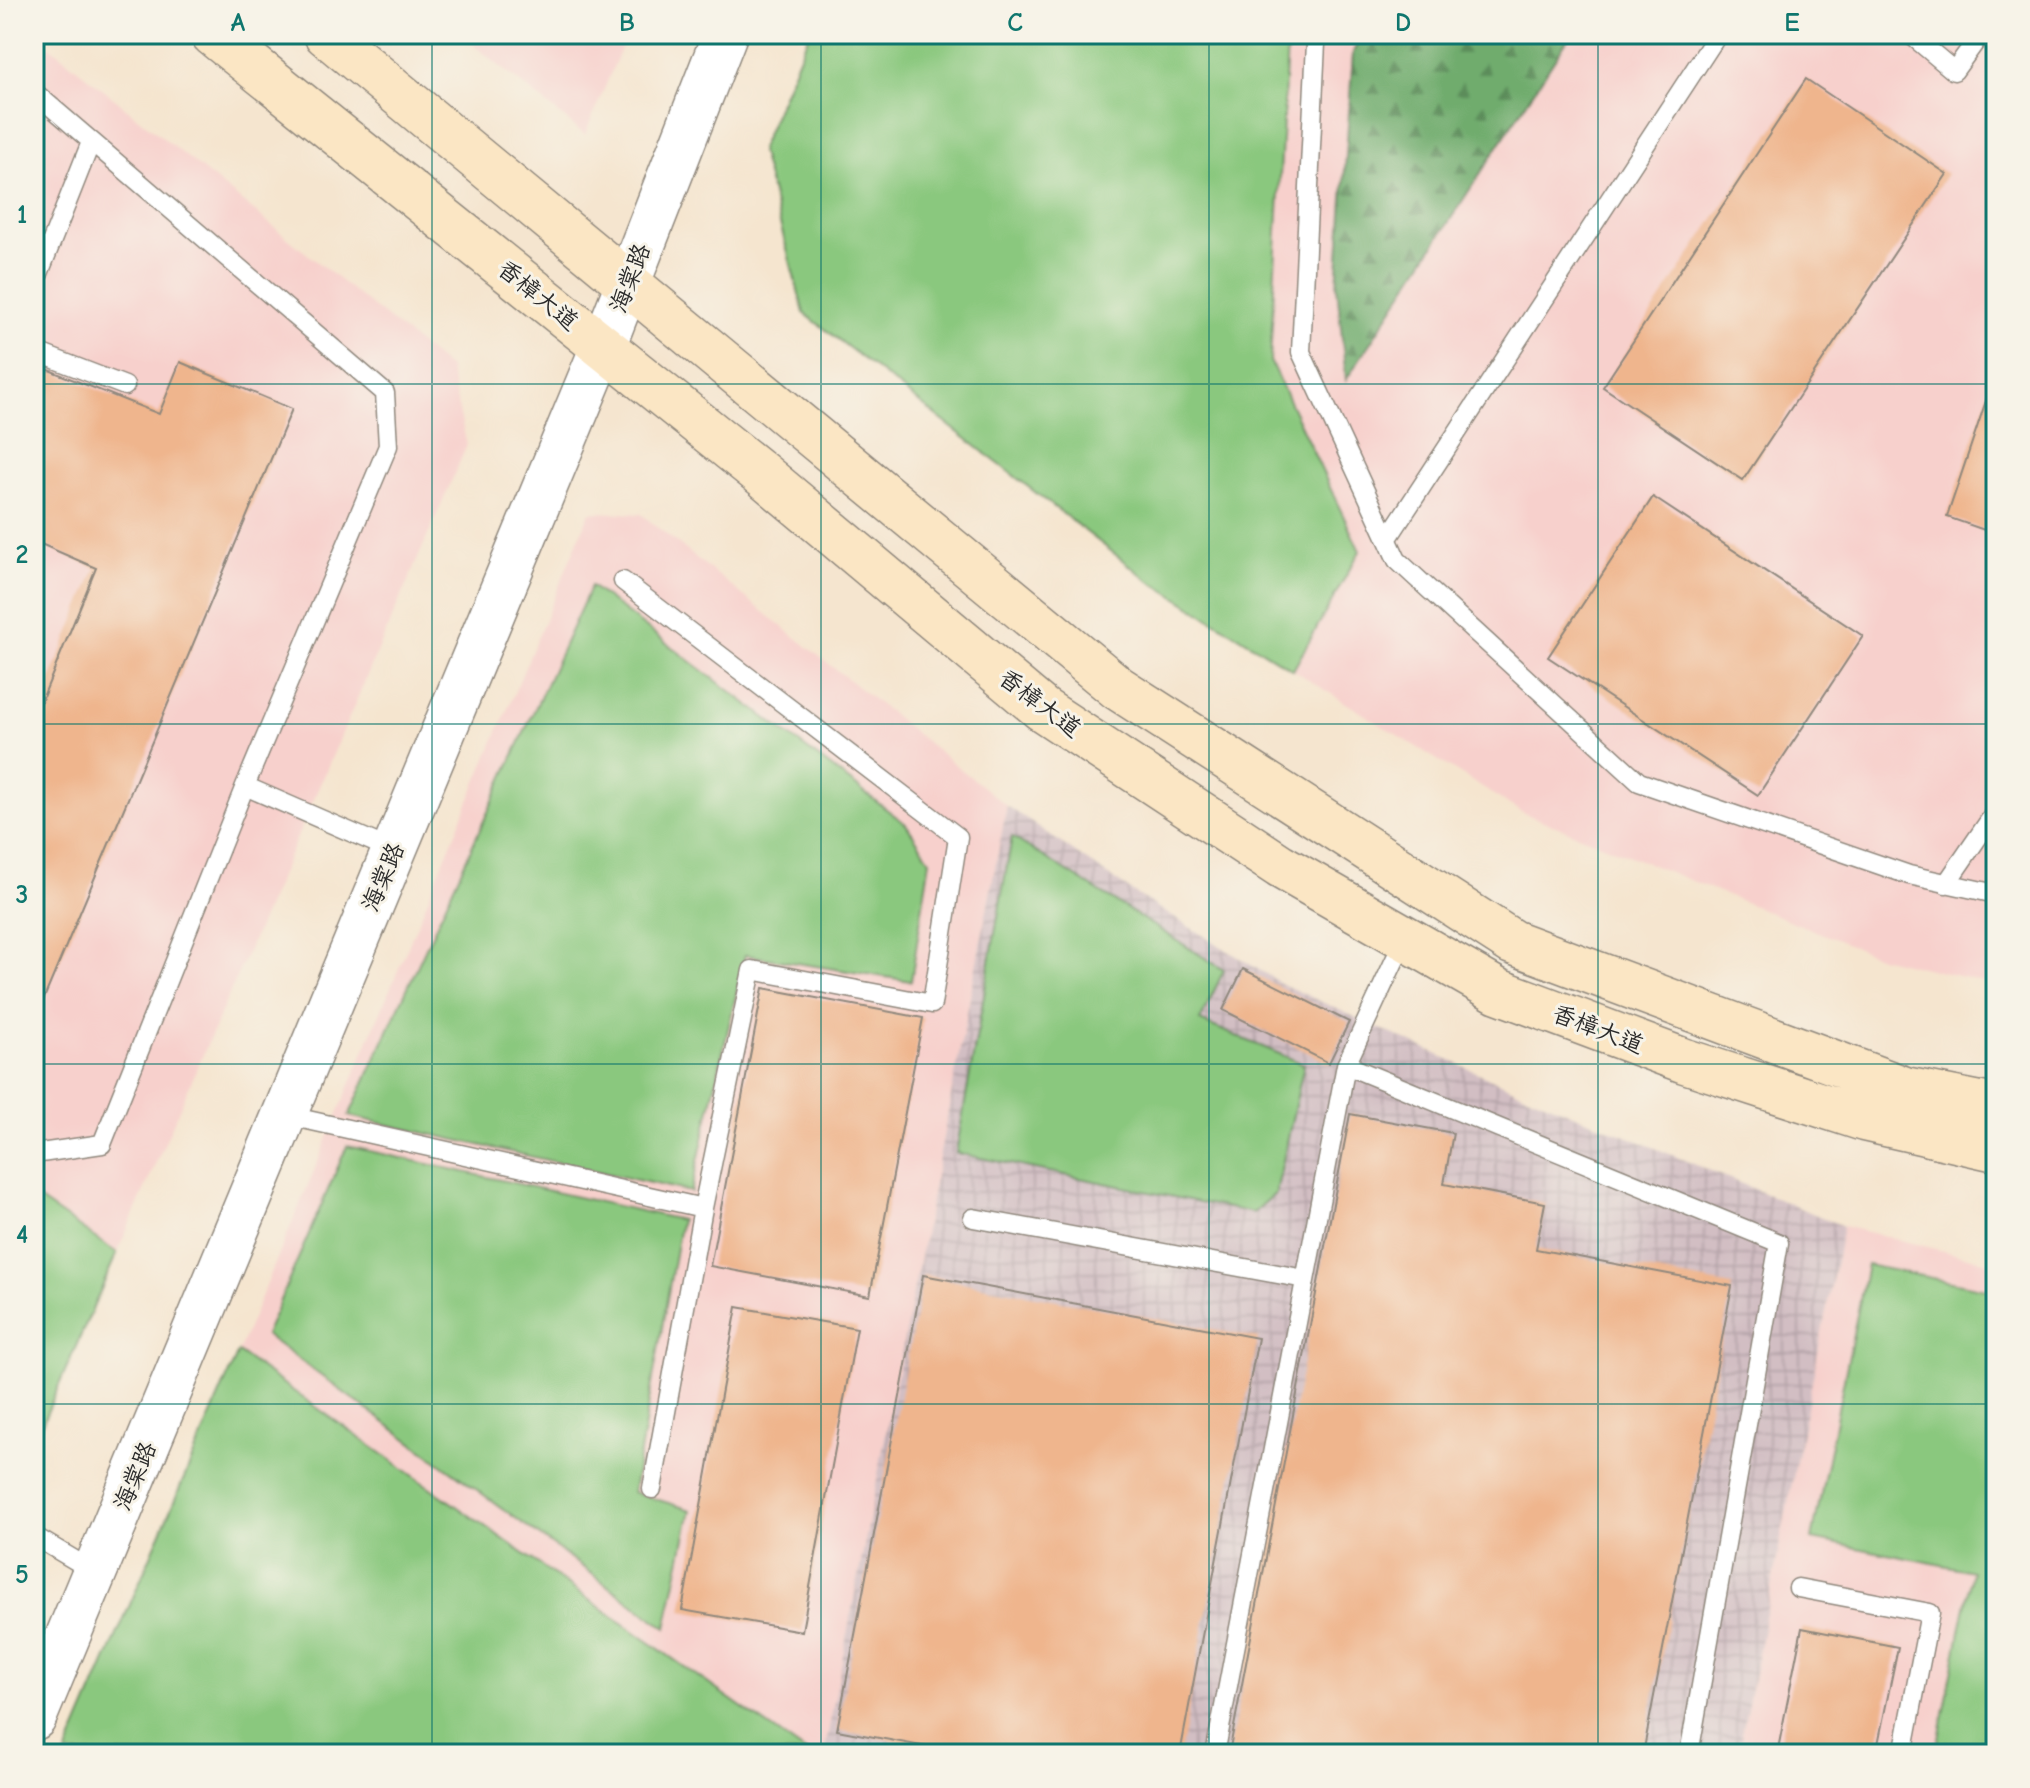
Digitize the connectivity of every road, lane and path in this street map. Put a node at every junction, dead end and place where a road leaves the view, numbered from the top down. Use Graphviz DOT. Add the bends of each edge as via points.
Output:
graph roads {
  1 [pos="213,34"];
  2 [pos="725,34"];
  3 [pos="1320,34"];
  4 [pos="1718,34"];
  5 [pos="1910,34"];
  6 [pos="1981,34"];
  7 [pos="328,35"];
  8 [pos="34,92"];
  9 [pos="91,142"];
  10 [pos="628,283"];
  11 [pos="34,286"];
  12 [pos="603,347"];
  13 [pos="34,351"];
  14 [pos="125,386"];
  15 [pos="1388,538"];
  16 [pos="623,581"];
  17 [pos="245,786"];
  18 [pos="1996,811"];
  19 [pos="394,851"];
  20 [pos="1946,884"];
  21 [pos="1996,894"];
  22 [pos="1405,938"];
  23 [pos="1346,1065"];
  24 [pos="1996,1107"];
  25 [pos="285,1115"];
  26 [pos="1996,1149"];
  27 [pos="34,1154"];
  28 [pos="703,1208"];
  29 [pos="973,1218"];
  30 [pos="1305,1279"];
  31 [pos="652,1489"];
  32 [pos="34,1536"];
  33 [pos="95,1572"];
  34 [pos="1798,1588"];
  35 [pos="34,1718"];
  36 [pos="1215,1754"];
  37 [pos="1689,1754"];
  38 [pos="1903,1754"];
  1 -- 12 [label="main road, 香樟大道"];
  2 -- 10 [label="street, 海棠路"];
  3 -- 15 [label="lane" via="1301,352"];
  4 -- 15 [label="lane"];
  5 -- 6 [label="lane" via="1954,71"];
  7 -- 10 [label="main road"];
  8 -- 9 [label="lane"];
  9 -- 11 [label="lane"];
  9 -- 17 [label="lane" via="385,393 388,446"];
  10 -- 12 [label="street, 海棠路"];
  10 -- 24 [label="main road" via="1118,688 1512,942 1905,1089"];
  12 -- 19 [label="street, 海棠路"];
  12 -- 22 [label="main road, 香樟大道" via="1042,709 1280,866"];
  13 -- 14 [label="lane"];
  15 -- 20 [label="lane" via="1397,560 1639,782"];
  16 -- 28 [label="lane" via="958,837 932,1004 752,970"];
  17 -- 19 [label="lane"];
  17 -- 27 [label="lane" via="102,1144"];
  18 -- 20 [label="lane"];
  19 -- 25 [label="street, 海棠路"];
  20 -- 21 [label="lane"];
  22 -- 23 [label="lane"];
  22 -- 26 [label="main road, 香樟大道" via="1498,991 1685,1061 1864,1119"];
  23 -- 30 [label="lane"];
  23 -- 37 [label="lane" via="1779,1243"];
  25 -- 28 [label="lane"];
  25 -- 33 [label="street, 海棠路"];
  28 -- 31 [label="lane"];
  29 -- 30 [label="lane"];
  30 -- 36 [label="lane"];
  32 -- 33 [label="lane"];
  33 -- 35 [label="street, 海棠路"];
  34 -- 38 [label="lane" via="1930,1613"];
}
